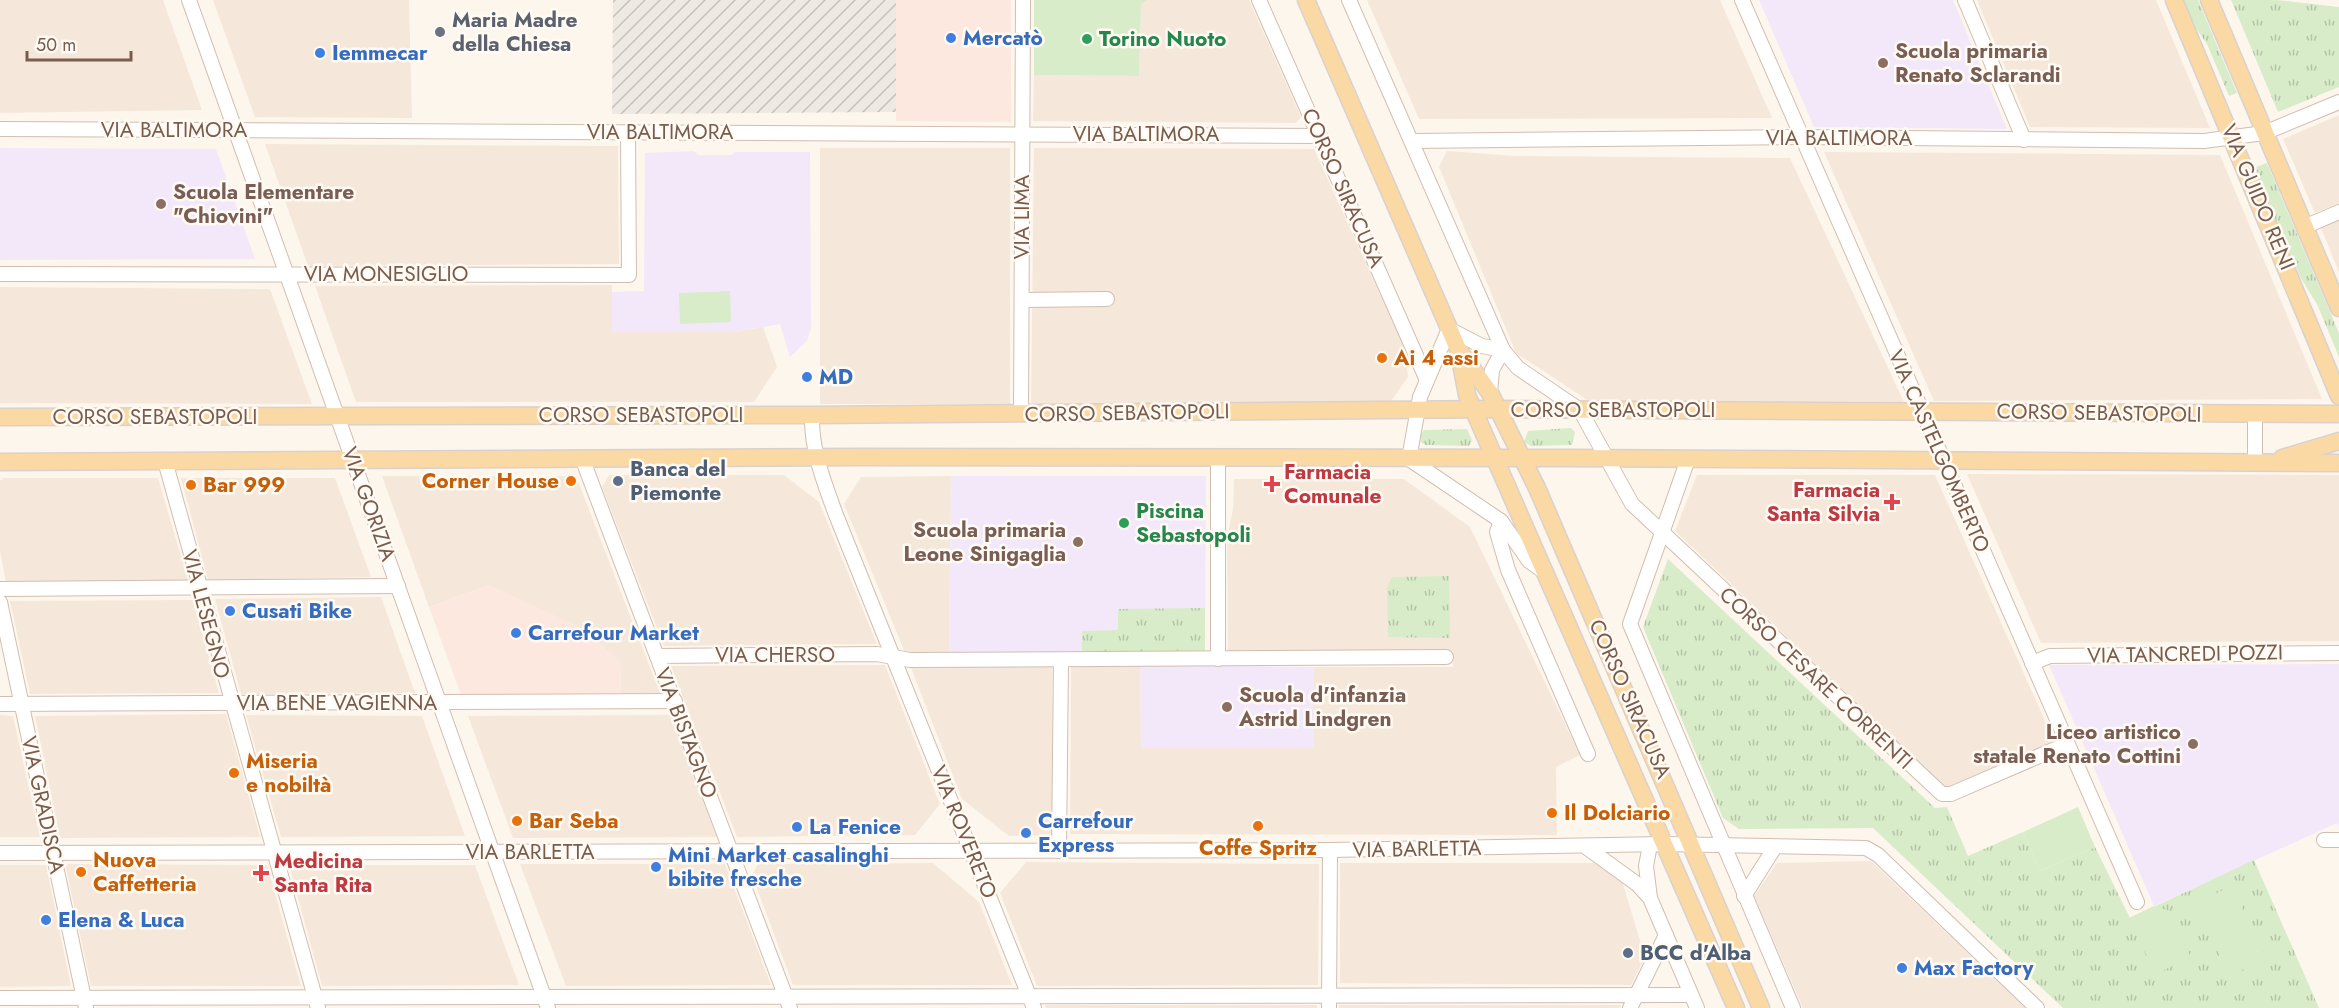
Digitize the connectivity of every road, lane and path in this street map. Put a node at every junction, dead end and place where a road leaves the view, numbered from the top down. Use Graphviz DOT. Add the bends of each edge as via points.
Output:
graph roads {
  1 [pos="189,0"];
  2 [pos="1023,0"];
  3 [pos="1259,0"];
  4 [pos="1306,0"];
  5 [pos="1349,0"];
  6 [pos="1742,0"];
  7 [pos="1965,0"];
  8 [pos="2174,0"];
  9 [pos="2209,0"];
  10 [pos="2339,102"];
  11 [pos="0,129"];
  12 [pos="235,130"];
  13 [pos="628,132"];
  14 [pos="2264,133"];
  15 [pos="1023,134"];
  16 [pos="1320,136"];
  17 [pos="1801,137"];
  18 [pos="2234,138"];
  19 [pos="2024,140"];
  20 [pos="1412,141"];
  21 [pos="2339,212"];
  22 [pos="2304,226"];
  23 [pos="0,274"];
  24 [pos="287,274"];
  25 [pos="1107,299"];
  26 [pos="1022,300"];
  27 [pos="2339,308"];
  28 [pos="1449,329"];
  29 [pos="1458,349"];
  30 [pos="1503,350"];
  31 [pos="1426,378"];
  32 [pos="1490,393"];
  33 [pos="2339,396"];
  34 [pos="1474,409"];
  35 [pos="1499,409"];
  36 [pos="1416,410"];
  37 [pos="1580,410"];
  38 [pos="1922,412"];
  39 [pos="1021,414"];
  40 [pos="2339,414"];
  41 [pos="337,415"];
  42 [pos="2255,415"];
  43 [pos="812,416"];
  44 [pos="0,417"];
  45 [pos="2339,441"];
  46 [pos="817,457"];
  47 [pos="582,458"];
  48 [pos="1218,458"];
  49 [pos="1523,458"];
  50 [pos="1605,458"];
  51 [pos="1409,459"];
  52 [pos="1495,459"];
  53 [pos="1688,459"];
  54 [pos="165,461"];
  55 [pos="353,461"];
  56 [pos="0,462"];
  57 [pos="1944,462"];
  58 [pos="2261,463"];
  59 [pos="2339,463"];
  60 [pos="1501,521"];
  61 [pos="1661,532"];
  62 [pos="1546,573"];
  63 [pos="398,586"];
  64 [pos="199,588"];
  65 [pos="0,589"];
  66 [pos="0,602"];
  67 [pos="2339,653"];
  68 [pos="657,656"];
  69 [pos="893,657"];
  70 [pos="1446,657"];
  71 [pos="1218,659"];
  72 [pos="1061,660"];
  73 [pos="2032,663"];
  74 [pos="675,702"];
  75 [pos="231,703"];
  76 [pos="440,703"];
  77 [pos="0,704"];
  78 [pos="22,704"];
  79 [pos="2067,744"];
  80 [pos="1588,754"];
  81 [pos="2324,840"];
  82 [pos="2339,840"];
  83 [pos="1657,844"];
  84 [pos="1692,845"];
  85 [pos="1586,847"];
  86 [pos="1723,847"];
  87 [pos="1775,847"];
  88 [pos="970,850"];
  89 [pos="1330,850"];
  90 [pos="1059,851"];
  91 [pos="492,852"];
  92 [pos="0,853"];
  93 [pos="53,853"];
  94 [pos="275,853"];
  95 [pos="731,853"];
  96 [pos="1744,896"];
  97 [pos="1650,898"];
  98 [pos="2137,902"];
  99 [pos="1666,935"];
  100 [pos="1637,994"];
  101 [pos="1692,995"];
  102 [pos="0,998"];
  103 [pos="1329,1001"];
  104 [pos="316,1002"];
  105 [pos="546,1002"];
  106 [pos="788,1002"];
  107 [pos="1031,1002"];
  108 [pos="85,1003"];
  109 [pos="1630,1008"];
  110 [pos="1697,1008"];
  111 [pos="1736,1008"];
  112 [pos="1761,1008"];
  113 [pos="1792,1008"];
  114 [pos="2037,1008"];
  1 -- 12 [label="street, VIA GORIZIA"];
  2 -- 15 [label="street, VIA LIMA"];
  3 -- 16 [label="street, CORSO SIRACUSA"];
  4 -- 28 [label="main road, CORSO SIRACUSA"];
  5 -- 20 [label="street"];
  6 -- 17 [label="street, VIA CASTELGOMBERTO"];
  7 -- 19 [label="street"];
  8 -- 18 [label="main road, VIA GUIDO RENI"];
  9 -- 14 [label="main road, VIA GUIDO RENI"];
  10 -- 14 [label="street, VIA GUIDO RENI"];
  11 -- 12 [label="street, VIA BALTIMORA"];
  12 -- 13 [label="street, VIA BALTIMORA"];
  12 -- 24 [label="street, VIA GORIZIA"];
  13 -- 15 [label="street, VIA BALTIMORA"];
  13 -- 24 [label="street, VIA MONESIGLIO" via="629,275"];
  14 -- 18 [label="street, VIA BALTIMORA"];
  14 -- 22 [label="main road, VIA GUIDO RENI"];
  15 -- 16 [label="street, VIA BALTIMORA"];
  15 -- 26 [label="street, VIA LIMA"];
  16 -- 31 [label="street, CORSO SIRACUSA"];
  17 -- 19 [label="street, VIA BALTIMORA"];
  17 -- 20 [label="street, VIA BALTIMORA"];
  17 -- 38 [label="street, VIA CASTELGOMBERTO"];
  18 -- 19 [label="street, VIA BALTIMORA"];
  18 -- 33 [label="main road, VIA GUIDO RENI"];
  20 -- 30 [label="street"];
  21 -- 22 [label="street"];
  22 -- 27 [label="main road, VIA GUIDO RENI"];
  23 -- 24 [label="street, VIA MONESIGLIO"];
  24 -- 41 [label="street, VIA GORIZIA"];
  25 -- 26 [label="street"];
  26 -- 39 [label="street, VIA LIMA"];
  28 -- 29 [label="main road, CORSO SIRACUSA"];
  28 -- 30 [label="street" via="1482,346"];
  28 -- 31 [label="street"];
  29 -- 32 [label="main road, CORSO SIRACUSA"];
  29 -- 34 [label="main road, CORSO SIRACUSA" via="1465,387"];
  30 -- 32 [label="street" via="1492,370"];
  30 -- 37 [label="street" via="1518,368"];
  31 -- 36 [label="street"];
  32 -- 35 [label="main road, CORSO SIRACUSA"];
  34 -- 35 [label="main road, CORSO SEBASTOPOLI"];
  34 -- 36 [label="main road, CORSO SEBASTOPOLI"];
  34 -- 52 [label="main road, CORSO SIRACUSA"];
  35 -- 37 [label="main road, CORSO SEBASTOPOLI"];
  35 -- 49 [label="main road, CORSO SIRACUSA"];
  36 -- 39 [label="main road, CORSO SEBASTOPOLI"];
  36 -- 51 [label="street"];
  37 -- 38 [label="main road, CORSO SEBASTOPOLI"];
  37 -- 50 [label="street"];
  38 -- 42 [label="main road, CORSO SEBASTOPOLI"];
  38 -- 57 [label="street, VIA CASTELGOMBERTO"];
  39 -- 43 [label="main road, CORSO SEBASTOPOLI"];
  40 -- 42 [label="main road, CORSO SEBASTOPOLI"];
  41 -- 43 [label="main road, CORSO SEBASTOPOLI"];
  41 -- 44 [label="main road, CORSO SEBASTOPOLI"];
  41 -- 55 [label="street, VIA GORIZIA"];
  42 -- 58 [label="street"];
  43 -- 46 [label="street, VIA ROVERETO"];
  45 -- 58 [label="main road"];
  46 -- 47 [label="main road, CORSO SEBASTOPOLI"];
  46 -- 48 [label="main road, CORSO SEBASTOPOLI"];
  46 -- 69 [label="street, VIA ROVERETO"];
  47 -- 55 [label="main road, CORSO SEBASTOPOLI"];
  47 -- 68 [label="street, VIA BISTAGNO"];
  48 -- 51 [label="main road, CORSO SEBASTOPOLI"];
  48 -- 71 [label="street"];
  49 -- 50 [label="main road, CORSO SEBASTOPOLI"];
  49 -- 52 [label="main road, CORSO SEBASTOPOLI"];
  49 -- 84 [label="main road, CORSO SIRACUSA"];
  50 -- 53 [label="main road, CORSO SEBASTOPOLI"];
  50 -- 61 [label="street, CORSO CESARE CORRENTI" via="1632,504"];
  51 -- 52 [label="main road, CORSO SEBASTOPOLI"];
  51 -- 60 [label="street, CORSO SIRACUSA"];
  52 -- 62 [label="main road, CORSO SIRACUSA"];
  53 -- 57 [label="main road, CORSO SEBASTOPOLI"];
  53 -- 61 [label="street, CORSO SIRACUSA"];
  54 -- 55 [label="main road, CORSO SEBASTOPOLI"];
  54 -- 56 [label="main road, CORSO SEBASTOPOLI"];
  54 -- 64 [label="street, VIA LESEGNO"];
  55 -- 63 [label="street, VIA GORIZIA"];
  57 -- 58 [label="main road, CORSO SEBASTOPOLI"];
  57 -- 73 [label="street, VIA CASTELGOMBERTO"];
  58 -- 59 [label="main road, CORSO SEBASTOPOLI"];
  60 -- 62 [label="street, CORSO SIRACUSA" via="1529,561"];
  60 -- 80 [label="street" via="1497,532 1508,570"];
  61 -- 79 [label="street, CORSO CESARE CORRENTI" via="1942,794 1951,794"];
  61 -- 86 [label="street, CORSO SIRACUSA" via="1630,624"];
  62 -- 83 [label="main road, CORSO SIRACUSA"];
  63 -- 64 [label="street"];
  63 -- 76 [label="street, VIA GORIZIA"];
  64 -- 65 [label="street"];
  64 -- 75 [label="street, VIA LESEGNO"];
  66 -- 78 [label="street, VIA GRADISCA"];
  67 -- 73 [label="street, VIA TANCREDI POZZI" via="2050,656"];
  68 -- 69 [label="street, VIA CHERSO"];
  68 -- 74 [label="street, VIA BISTAGNO"];
  69 -- 72 [label="street"];
  69 -- 88 [label="street, VIA ROVERETO"];
  70 -- 71 [label="street"];
  71 -- 72 [label="street"];
  72 -- 90 [label="street"];
  73 -- 79 [label="street, VIA CASTELGOMBERTO"];
  74 -- 76 [label="street, VIA BENE VAGIENNA"];
  74 -- 95 [label="street, VIA BISTAGNO"];
  75 -- 76 [label="street, VIA BENE VAGIENNA"];
  75 -- 78 [label="street, VIA BENE VAGIENNA"];
  75 -- 94 [label="street, VIA LESEGNO"];
  76 -- 91 [label="street, VIA GORIZIA"];
  77 -- 78 [label="street, VIA BENE VAGIENNA"];
  78 -- 93 [label="street, VIA GRADISCA"];
  79 -- 98 [label="street, VIA CASTELGOMBERTO"];
  81 -- 82 [label="street"];
  83 -- 84 [label="street, VIA BARLETTA"];
  83 -- 85 [label="street, VIA BARLETTA"];
  83 -- 97 [label="street, CORSO SIRACUSA" via="1646,866"];
  83 -- 111 [label="main road, CORSO SIRACUSA"];
  84 -- 86 [label="street, VIA BARLETTA"];
  84 -- 112 [label="main road, CORSO SIRACUSA"];
  85 -- 89 [label="street, VIA BARLETTA"];
  85 -- 97 [label="street, CORSO SIRACUSA"];
  86 -- 87 [label="street, VIA BARLETTA"];
  86 -- 96 [label="street, CORSO SIRACUSA"];
  87 -- 96 [label="street"];
  87 -- 114 [label="street, VIA BARLETTA" via="1866,848 1878,855"];
  88 -- 90 [label="street, VIA BARLETTA"];
  88 -- 95 [label="street, VIA BARLETTA"];
  88 -- 107 [label="street, VIA ROVERETO"];
  89 -- 90 [label="street, VIA BARLETTA"];
  89 -- 103 [label="street"];
  91 -- 94 [label="street, VIA BARLETTA"];
  91 -- 95 [label="street, VIA BARLETTA"];
  91 -- 105 [label="street, VIA GORIZIA"];
  92 -- 93 [label="street, VIA BARLETTA"];
  93 -- 94 [label="street, VIA BARLETTA"];
  93 -- 108 [label="street, VIA GRADISCA"];
  94 -- 104 [label="street, VIA LESEGNO"];
  95 -- 106 [label="street, VIA BISTAGNO"];
  96 -- 113 [label="street, CORSO SIRACUSA"];
  97 -- 99 [label="street, CORSO SIRACUSA"];
  99 -- 100 [label="street"];
  99 -- 101 [label="street, CORSO SIRACUSA"];
  100 -- 101 [label="street"];
  100 -- 103 [label="street"];
  100 -- 109 [label="street"];
  101 -- 110 [label="street, CORSO SIRACUSA"];
  102 -- 108 [label="street"];
  103 -- 107 [label="street"];
  104 -- 105 [label="street"];
  104 -- 108 [label="street"];
  105 -- 106 [label="street"];
  106 -- 107 [label="street"];
}
